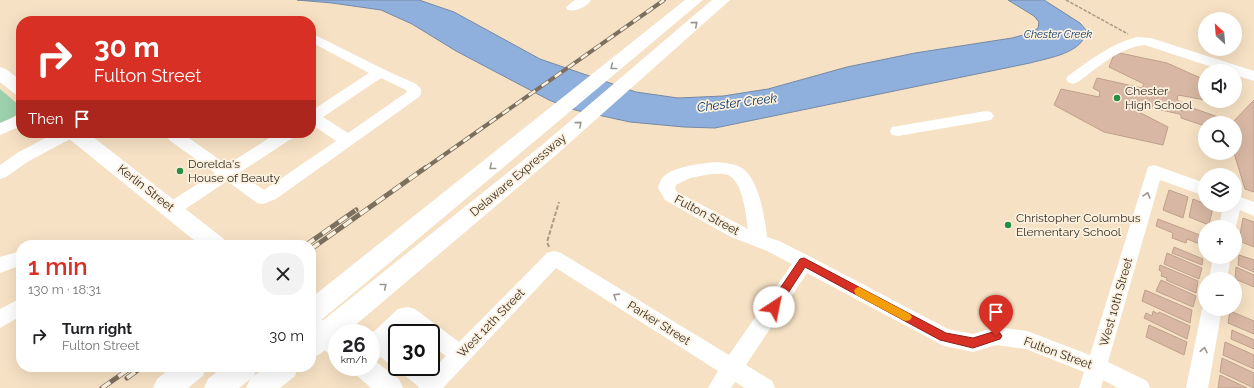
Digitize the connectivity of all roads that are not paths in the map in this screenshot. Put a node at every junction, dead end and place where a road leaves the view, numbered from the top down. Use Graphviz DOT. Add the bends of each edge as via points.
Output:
graph roads {
  1 [pos="585,0"];
  2 [pos="695,0"];
  3 [pos="722,0"];
  4 [pos="572,7"];
  5 [pos="316,40"];
  6 [pos="0,73"];
  7 [pos="379,74"];
  8 [pos="1254,76"];
  9 [pos="1073,79"];
  10 [pos="16,86"];
  11 [pos="316,113"];
  12 [pos="986,116"];
  13 [pos="316,117"];
  14 [pos="16,122"];
  15 [pos="0,130"];
  16 [pos="898,131"];
  17 [pos="59,138"];
  18 [pos="81,138"];
  19 [pos="178,138"];
  20 [pos="268,138"];
  21 [pos="280,138"];
  22 [pos="348,140"];
  23 [pos="274,142"];
  24 [pos="228,172"];
  25 [pos="0,173"];
  26 [pos="1198,187"];
  27 [pos="1242,204"];
  28 [pos="1254,208"];
  29 [pos="172,209"];
  30 [pos="210,240"];
  31 [pos="758,241"];
  32 [pos="554,258"];
  33 [pos="16,260"];
  34 [pos="804,262"];
  35 [pos="0,265"];
  36 [pos="346,301"];
  37 [pos="16,309"];
  38 [pos="316,311"];
  39 [pos="1211,316"];
  40 [pos="0,319"];
  41 [pos="316,330"];
  42 [pos="328,338"];
  43 [pos="316,340"];
  44 [pos="440,350"];
  45 [pos="460,355"];
  46 [pos="1097,367"];
  47 [pos="732,368"];
  48 [pos="187,372"];
  49 [pos="238,372"];
  50 [pos="279,372"];
  51 [pos="376,376"];
  52 [pos="402,376"];
  53 [pos="419,376"];
  54 [pos="430,386"];
  55 [pos="389,387"];
  56 [pos="167,388"];
  57 [pos="218,388"];
  58 [pos="260,388"];
  59 [pos="719,388"];
  60 [pos="764,388"];
  61 [pos="1090,388"];
  62 [pos="1139,388"];
  63 [pos="1197,388"];
  1 -- 4 [label="street"];
  2 -- 36 [label="highway, Delaware Expressway, one-way" via="522,142"];
  36 -- 3 [label="highway, Delaware Expressway, one-way" via="549,150"];
  5 -- 7 [label="street"];
  6 -- 10 [label="main road"];
  7 -- 11 [label="street"];
  7 -- 22 [label="street" via="411,87 414,94"];
  8 -- 9 [label="street" via="1140,40 1114,51"];
  12 -- 16 [label="street"];
  13 -- 22 [label="street"];
  14 -- 15 [label="street"];
  17 -- 25 [label="street"];
  18 -- 29 [label="main road, Kerlin Street"];
  19 -- 24 [label="street"];
  20 -- 23 [label="street"];
  21 -- 23 [label="street"];
  22 -- 24 [label="street" via="266,197 259,197"];
  23 -- 24 [label="street"];
  24 -- 29 [label="street"];
  46 -- 26 [label="street, West 10th Street, one-way" via="1154,171"];
  27 -- 28 [label="street"];
  29 -- 30 [label="main road, Kerlin Street"];
  31 -- 31 [label="street, Fulton Street" via="755,210 737,173 716,168 684,173 669,181 666,188 671,196"];
  31 -- 34 [label="street, Fulton Street"];
  32 -- 45 [label="street, West 12th Street"];
  47 -- 32 [label="street, Parker Street, one-way"];
  33 -- 35 [label="street"];
  34 -- 46 [label="street, Fulton Street" via="944,337 973,343 996,336 1027,340"];
  34 -- 47 [label="street"];
  36 -- 38 [label="highway, Delaware Expressway"];
  36 -- 43 [label="highway, Delaware Expressway"];
  37 -- 40 [label="street"];
  63 -- 39 [label="street, one-way"];
  41 -- 42 [label="main road"];
  44 -- 45 [label="street"];
  45 -- 54 [label="street, West 12th Street"];
  46 -- 61 [label="street, West 10th Street"];
  46 -- 62 [label="street, Fulton Street"];
  47 -- 59 [label="street"];
  47 -- 60 [label="street, Parker Street"];
  48 -- 56 [label="highway"];
  49 -- 57 [label="highway"];
  50 -- 58 [label="highway"];
  51 -- 55 [label="main road"];
  52 -- 55 [label="street"];
  53 -- 54 [label="street"];
}
